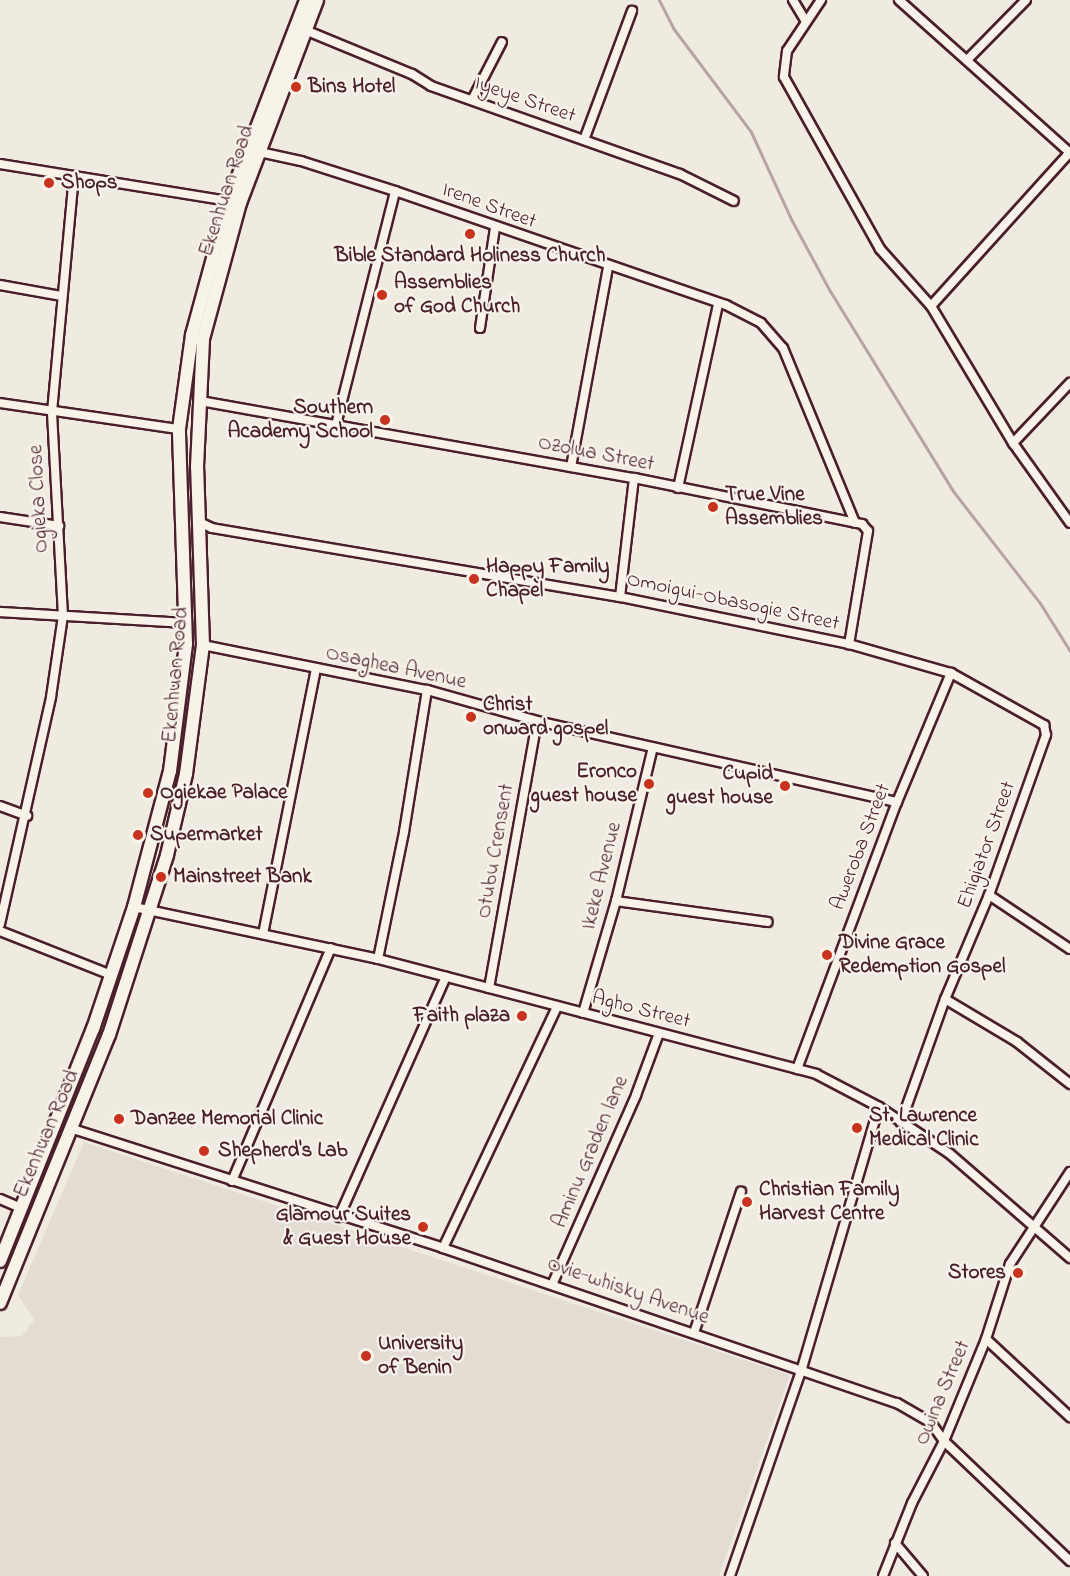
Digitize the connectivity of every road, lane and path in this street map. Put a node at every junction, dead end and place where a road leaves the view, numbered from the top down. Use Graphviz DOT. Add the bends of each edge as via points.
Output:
graph roads {
  1 [pos="306,0"];
  2 [pos="317,0"];
  3 [pos="793,0"];
  4 [pos="821,0"];
  5 [pos="899,0"];
  6 [pos="1026,0"];
  7 [pos="632,11"];
  8 [pos="805,20"];
  9 [pos="305,30"];
  10 [pos="502,42"];
  11 [pos="967,60"];
  12 [pos="472,100"];
  13 [pos="584,140"];
  14 [pos="252,151"];
  15 [pos="1070,153"];
  16 [pos="0,164"];
  17 [pos="74,177"];
  18 [pos="395,191"];
  19 [pos="734,201"];
  20 [pos="234,202"];
  21 [pos="495,228"];
  22 [pos="608,267"];
  23 [pos="0,285"];
  24 [pos="61,296"];
  25 [pos="718,304"];
  26 [pos="931,306"];
  27 [pos="480,328"];
  28 [pos="1070,383"];
  29 [pos="200,401"];
  30 [pos="0,403"];
  31 [pos="52,412"];
  32 [pos="336,425"];
  33 [pos="179,429"];
  34 [pos="1013,443"];
  35 [pos="571,467"];
  36 [pos="634,478"];
  37 [pos="678,488"];
  38 [pos="0,517"];
  39 [pos="1069,519"];
  40 [pos="199,522"];
  41 [pos="855,523"];
  42 [pos="59,525"];
  43 [pos="620,597"];
  44 [pos="0,612"];
  45 [pos="63,616"];
  46 [pos="186,622"];
  47 [pos="849,644"];
  48 [pos="203,645"];
  49 [pos="316,669"];
  50 [pos="951,673"];
  51 [pos="427,690"];
  52 [pos="1035,718"];
  53 [pos="537,721"];
  54 [pos="653,747"];
  55 [pos="897,802"];
  56 [pos="0,807"];
  57 [pos="27,816"];
  58 [pos="989,895"];
  59 [pos="616,901"];
  60 [pos="134,907"];
  61 [pos="150,911"];
  62 [pos="768,922"];
  63 [pos="0,924"];
  64 [pos="0,931"];
  65 [pos="263,934"];
  66 [pos="331,948"];
  67 [pos="1070,949"];
  68 [pos="378,959"];
  69 [pos="111,975"];
  70 [pos="446,977"];
  71 [pos="489,988"];
  72 [pos="945,999"];
  73 [pos="556,1009"];
  74 [pos="583,1013"];
  75 [pos="660,1033"];
  76 [pos="797,1069"];
  77 [pos="1070,1084"];
  78 [pos="879,1107"];
  79 [pos="901,1122"];
  80 [pos="73,1129"];
  81 [pos="1070,1172"];
  82 [pos="232,1181"];
  83 [pos="741,1192"];
  84 [pos="0,1199"];
  85 [pos="19,1207"];
  86 [pos="339,1217"];
  87 [pos="1034,1224"];
  88 [pos="443,1248"];
  89 [pos="1070,1258"];
  90 [pos="0,1261"];
  91 [pos="552,1285"];
  92 [pos="0,1303"];
  93 [pos="694,1333"];
  94 [pos="986,1339"];
  95 [pos="802,1368"];
  96 [pos="1070,1417"];
  97 [pos="944,1441"];
  98 [pos="895,1543"];
  99 [pos="1070,1561"];
  100 [pos="730,1576"];
  101 [pos="884,1576"];
  102 [pos="923,1576"];
  1 -- 14 [label="main road, Ekenhuan Road"];
  2 -- 9 [label="main road, Ekenhuan Road"];
  3 -- 8 [label="street"];
  4 -- 8 [label="street"];
  5 -- 11 [label="street"];
  6 -- 11 [label="street"];
  7 -- 13 [label="street"];
  8 -- 26 [label="street" via="787,51 784,77 880,249"];
  9 -- 12 [label="street, Iyeye Street"];
  9 -- 14 [label="main road, Ekenhuan Road"];
  10 -- 12 [label="street"];
  11 -- 15 [label="street"];
  12 -- 13 [label="street, Iyeye Street"];
  13 -- 19 [label="street, Iyeye Street" via="680,174"];
  14 -- 18 [label="street, Irene Street" via="301,161"];
  14 -- 20 [label="main road, Ekenhuan Road"];
  15 -- 26 [label="street"];
  16 -- 17 [label="street"];
  17 -- 20 [label="street" via="174,189"];
  17 -- 24 [label="street, Ogieka Close"];
  18 -- 21 [label="street, Irene Street"];
  18 -- 32 [label="street"];
  20 -- 29 [label="main road, Ekenhuan Road" via="203,339"];
  20 -- 33 [label="main road, Ekenhuan Road" via="192,335"];
  21 -- 22 [label="street, Irene Street"];
  21 -- 27 [label="street"];
  22 -- 25 [label="street, Irene Street"];
  22 -- 35 [label="street"];
  23 -- 24 [label="street"];
  24 -- 31 [label="street, Ogieka Close"];
  25 -- 37 [label="street"];
  25 -- 41 [label="street, Irene Street" via="761,323 777,338"];
  26 -- 34 [label="street"];
  28 -- 34 [label="street"];
  29 -- 32 [label="street, Ozolua Street"];
  29 -- 40 [label="main road, Ekenhuan Road"];
  30 -- 31 [label="street"];
  31 -- 33 [label="street"];
  31 -- 42 [label="street, Ogieka Close"];
  32 -- 35 [label="street, Ozolua Street"];
  33 -- 46 [label="main road, Ekenhuan Road"];
  34 -- 39 [label="street"];
  35 -- 36 [label="street, Ozolua Street"];
  36 -- 37 [label="street, Ozolua Street"];
  36 -- 43 [label="street"];
  37 -- 41 [label="street, Ozolua Street"];
  38 -- 42 [label="street"];
  40 -- 43 [label="street, Omoigui-Obasogie Street" via="212,528"];
  40 -- 48 [label="main road, Ekenhuan Road"];
  41 -- 47 [label="street" via="868,531"];
  42 -- 45 [label="street, Ogieka Close"];
  43 -- 47 [label="street, Omoigui-Obasogie Street"];
  44 -- 45 [label="street"];
  45 -- 46 [label="street"];
  45 -- 57 [label="street, Ogieka Close"];
  46 -- 60 [label="main road, Ekenhuan Road" via="170,771"];
  47 -- 50 [label="street, Omoigui-Obasogie Street"];
  48 -- 49 [label="street, Osaghea Avenue"];
  48 -- 61 [label="main road, Ekenhuan Road" via="186,774"];
  49 -- 51 [label="street, Osaghea Avenue"];
  49 -- 65 [label="street"];
  50 -- 52 [label="street, Omoigui-Obasogie Street"];
  50 -- 55 [label="street, Aweroba Street"];
  51 -- 53 [label="street, Osaghea Avenue"];
  51 -- 68 [label="street"];
  52 -- 58 [label="street, Ehigiator Street" via="1044,725 1046,735"];
  53 -- 54 [label="street, Osaghea Avenue"];
  53 -- 71 [label="street, Otubu Crensent"];
  54 -- 55 [label="street, Osaghea Avenue"];
  54 -- 59 [label="street, Ikeke Avenue"];
  55 -- 76 [label="street, Aweroba Street"];
  56 -- 57 [label="street"];
  57 -- 63 [label="street, Ogieka Close"];
  58 -- 67 [label="street"];
  58 -- 72 [label="street, Ehigiator Street"];
  59 -- 62 [label="street"];
  59 -- 74 [label="street, Ikeke Avenue"];
  60 -- 61 [label="street, Agho Street"];
  60 -- 69 [label="main road, Ekenhuan Road"];
  61 -- 65 [label="street, Agho Street"];
  61 -- 80 [label="main road, Ekenhuan Road"];
  64 -- 69 [label="street"];
  65 -- 66 [label="street, Agho Street"];
  66 -- 68 [label="street, Agho Street"];
  66 -- 82 [label="street"];
  68 -- 70 [label="street, Agho Street"];
  69 -- 85 [label="main road, Ekenhuan Road" via="58,1123"];
  70 -- 71 [label="street, Agho Street"];
  70 -- 86 [label="street"];
  71 -- 73 [label="street, Agho Street"];
  72 -- 77 [label="street" via="1017,1042"];
  72 -- 79 [label="street, Ehigiator Street"];
  73 -- 74 [label="street, Agho Street"];
  73 -- 88 [label="street"];
  74 -- 75 [label="street, Agho Street"];
  75 -- 76 [label="street, Agho Street"];
  75 -- 91 [label="street, Aminu Graden lane"];
  76 -- 78 [label="street, Agho Street" via="816,1074"];
  78 -- 79 [label="street, Agho Street"];
  78 -- 95 [label="street"];
  79 -- 87 [label="street, Agho Street" via="950,1154"];
  80 -- 82 [label="street, Ovie-whisky Avenue"];
  80 -- 92 [label="main road, Ekenhuan Road"];
  81 -- 87 [label="street, Owina Street"];
  82 -- 86 [label="street, Ovie-whisky Avenue"];
  83 -- 93 [label="street"];
  84 -- 85 [label="street"];
  85 -- 90 [label="main road, Ekenhuan Road"];
  86 -- 88 [label="street, Ovie-whisky Avenue"];
  87 -- 89 [label="street, Agho Street"];
  87 -- 94 [label="street, Owina Street" via="1010,1264"];
  88 -- 91 [label="street, Ovie-whisky Avenue"];
  91 -- 93 [label="street, Ovie-whisky Avenue"];
  93 -- 95 [label="street, Ovie-whisky Avenue"];
  94 -- 96 [label="street"];
  94 -- 97 [label="street, Owina Street"];
  95 -- 97 [label="street, Ovie-whisky Avenue" via="897,1403 931,1423"];
  95 -- 100 [label="street"];
  97 -- 98 [label="street, Owina Street"];
  97 -- 99 [label="street, Ovie-whisky Avenue"];
  98 -- 101 [label="street, Owina Street"];
  98 -- 102 [label="street"];
}
